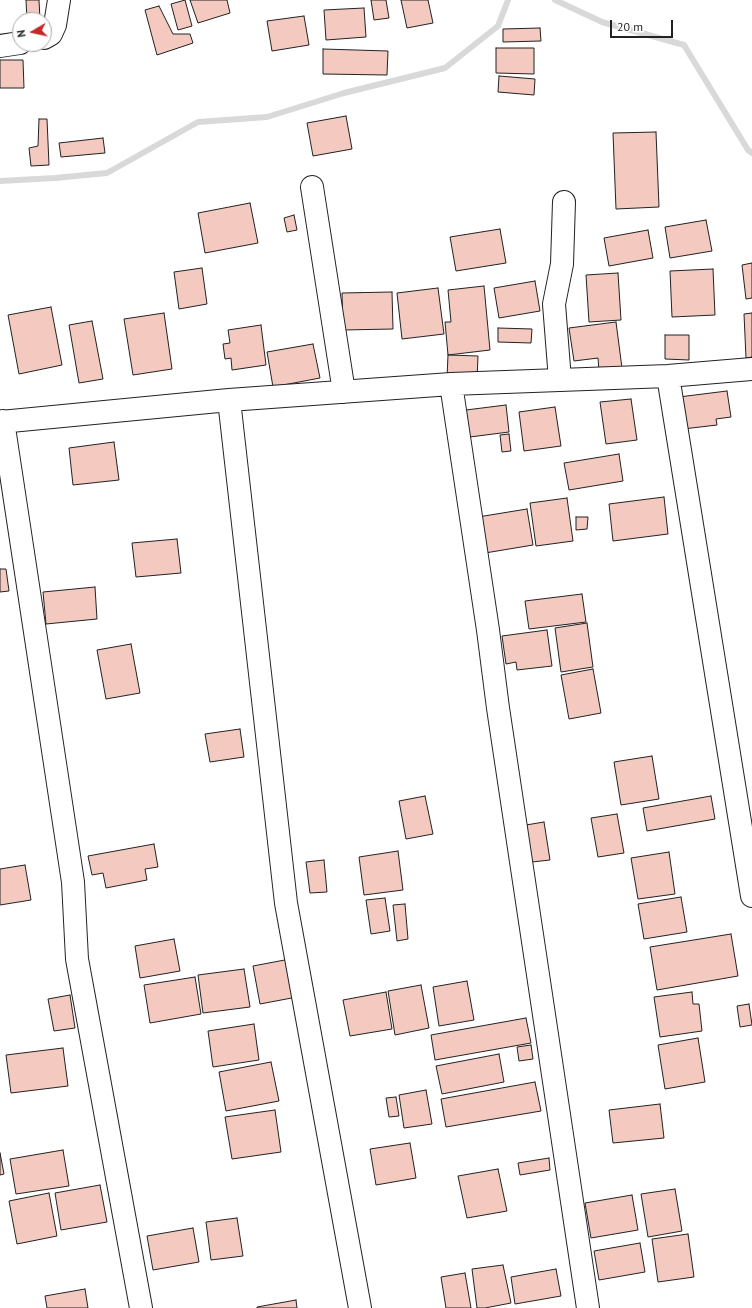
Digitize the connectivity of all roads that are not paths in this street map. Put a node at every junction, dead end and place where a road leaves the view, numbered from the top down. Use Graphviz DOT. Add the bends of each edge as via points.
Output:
graph roads {
  1 [pos="59,0"];
  2 [pos="52,32"];
  3 [pos="12,44"];
  4 [pos="0,46"];
  5 [pos="312,186"];
  6 [pos="564,202"];
  7 [pos="752,369"];
  8 [pos="668,376"];
  9 [pos="560,380"];
  10 [pos="450,384"];
  11 [pos="344,392"];
  12 [pos="229,400"];
  13 [pos="2,422"];
  14 [pos="752,896"];
  15 [pos="141,1308"];
  16 [pos="360,1308"];
  17 [pos="588,1308"];
  1 -- 2 [label="street"];
  3 -- 4 [label="street"];
  5 -- 11 [label="street"];
  6 -- 9 [label="street" via="562,264 554,304"];
  7 -- 8 [label="street"];
  8 -- 9 [label="street"];
  8 -- 14 [label="street"];
  9 -- 10 [label="street"];
  10 -- 11 [label="street"];
  10 -- 17 [label="street"];
  11 -- 12 [label="street"];
  12 -- 13 [label="street"];
  12 -- 16 [label="street" via="286,903"];
  13 -- 15 [label="street" via="73,882 77,959"];
}
